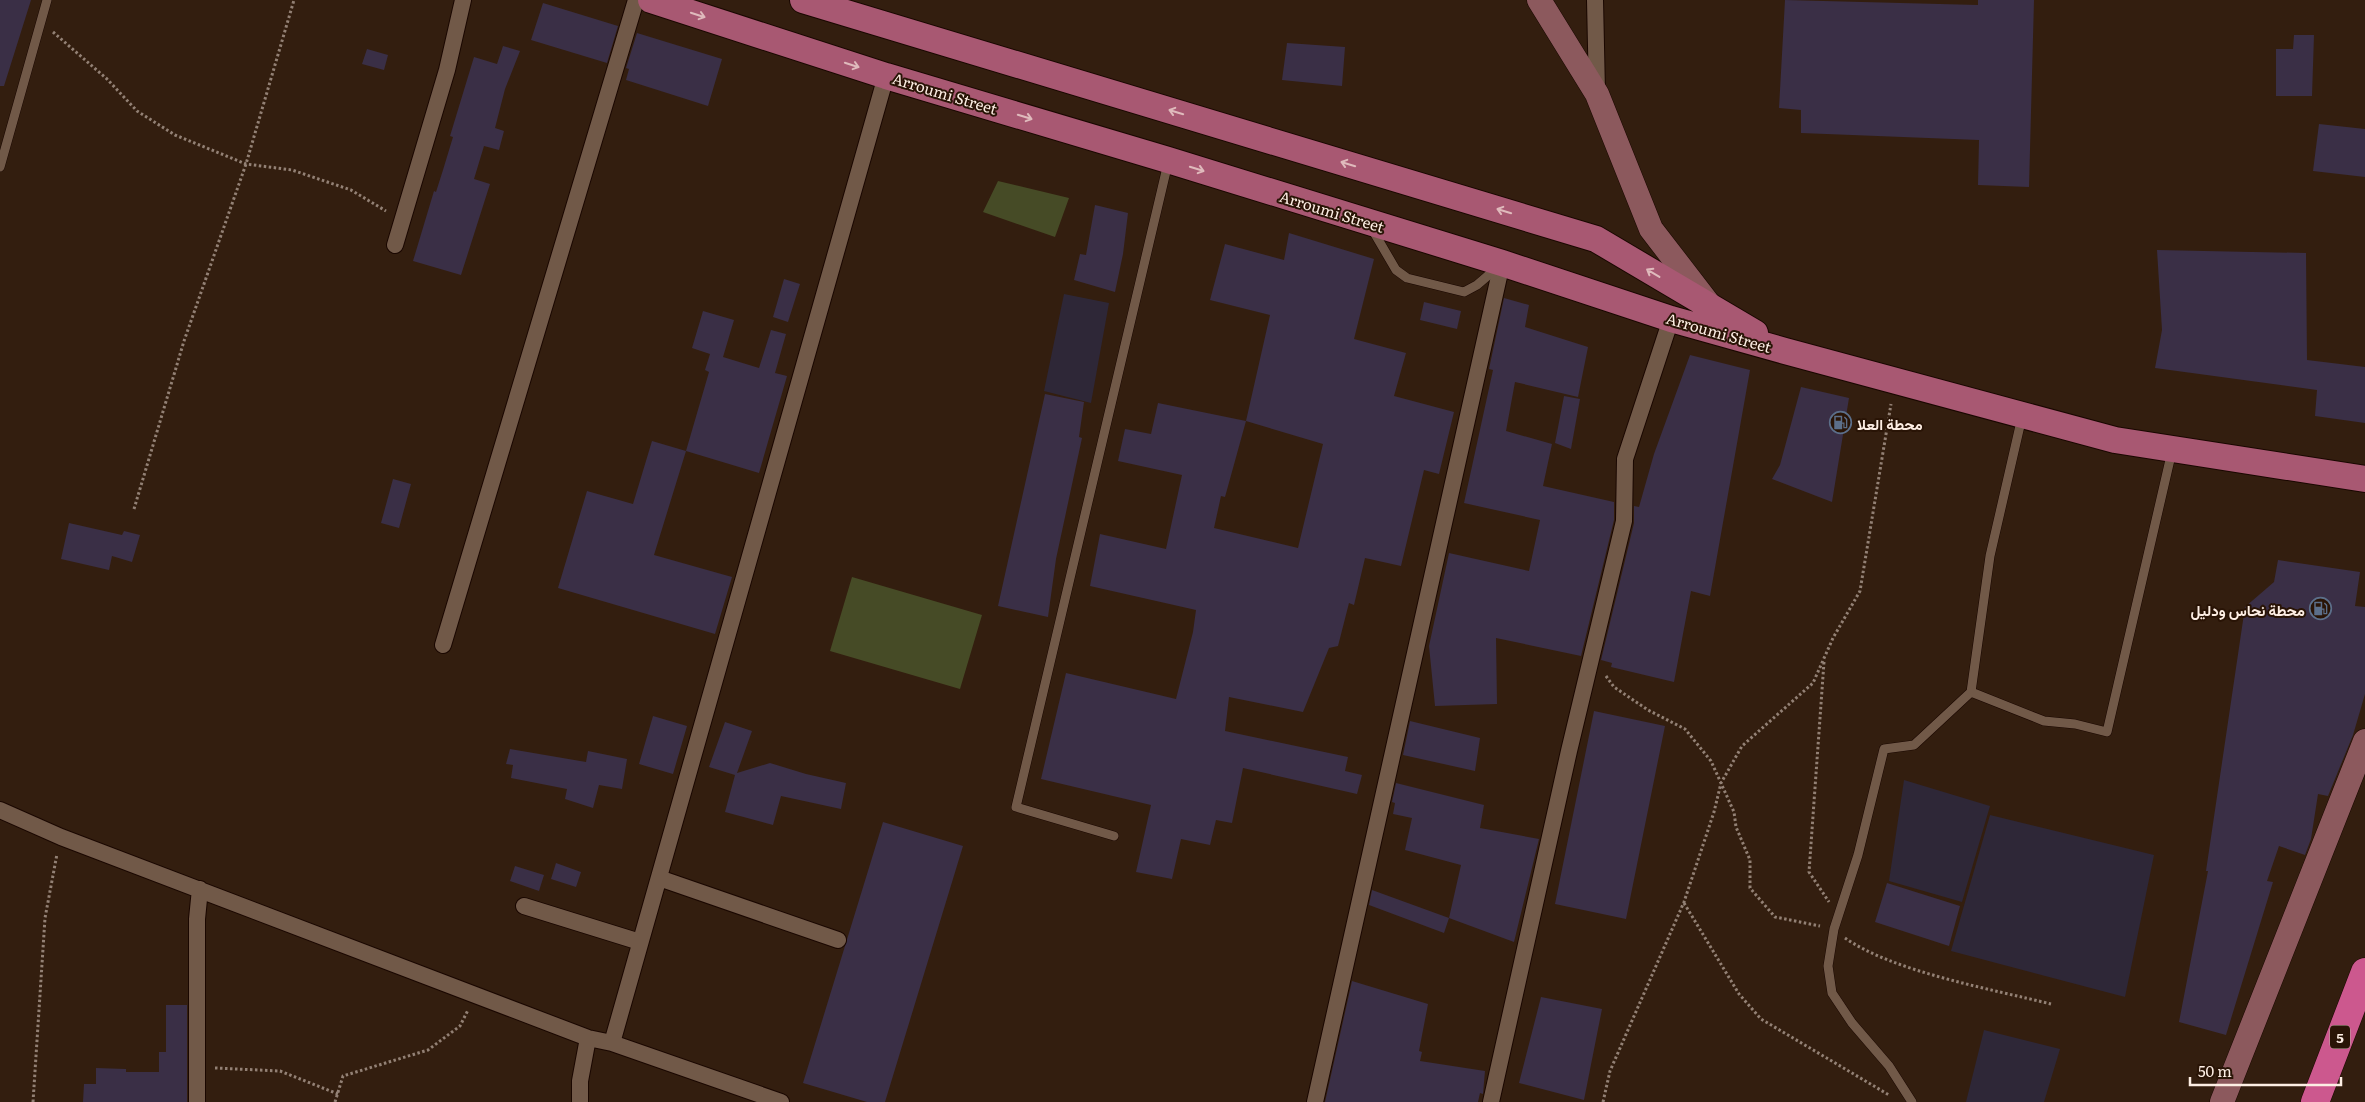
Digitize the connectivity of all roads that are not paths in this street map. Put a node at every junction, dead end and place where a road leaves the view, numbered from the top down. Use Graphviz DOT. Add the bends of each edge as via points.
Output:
graph roads {
  1 [pos="48,0"];
  2 [pos="464,0"];
  3 [pos="636,0"];
  4 [pos="651,0"];
  5 [pos="803,0"];
  6 [pos="1538,0"];
  7 [pos="1595,0"];
  8 [pos="886,76"];
  9 [pos="1597,94"];
  10 [pos="1168,160"];
  11 [pos="0,167"];
  12 [pos="1369,222"];
  13 [pos="395,244"];
  14 [pos="1502,263"];
  15 [pos="1710,307"];
  16 [pos="1671,319"];
  17 [pos="1785,351"];
  18 [pos="2022,415"];
  19 [pos="2172,448"];
  20 [pos="2365,479"];
  21 [pos="443,644"];
  22 [pos="1971,692"];
  23 [pos="2365,741"];
  24 [pos="0,810"];
  25 [pos="1114,836"];
  26 [pos="659,878"];
  27 [pos="200,889"];
  28 [pos="524,906"];
  29 [pos="838,940"];
  30 [pos="640,942"];
  31 [pos="2365,972"];
  32 [pos="588,1038"];
  33 [pos="612,1043"];
  34 [pos="197,1102"];
  35 [pos="580,1102"];
  36 [pos="781,1102"];
  37 [pos="1315,1102"];
  38 [pos="1491,1102"];
  39 [pos="1912,1102"];
  40 [pos="2222,1102"];
  41 [pos="2315,1102"];
  1 -- 11 [label="lane"];
  2 -- 13 [label="street" via="447,70"];
  3 -- 21 [label="street"];
  4 -- 8 [label="main road, Arroumi Street, one-way"];
  15 -- 5 [label="main road, Arroumi Street, one-way" via="1596,239"];
  6 -- 9 [label="street"];
  7 -- 9 [label="street"];
  8 -- 10 [label="main road, Arroumi Street, one-way"];
  8 -- 26 [label="street"];
  9 -- 15 [label="street" via="1651,230"];
  10 -- 12 [label="main road, Arroumi Street, one-way"];
  10 -- 25 [label="lane" via="1016,807"];
  12 -- 14 [label="main road, Arroumi Street"];
  12 -- 14 [label="lane" via="1396,270 1407,278 1464,292"];
  14 -- 16 [label="main road, Arroumi Street"];
  14 -- 37 [label="street"];
  15 -- 17 [label="main road, Arroumi Street"];
  16 -- 17 [label="main road, Arroumi Street"];
  16 -- 38 [label="street" via="1625,459 1624,521"];
  17 -- 18 [label="main road"];
  18 -- 19 [label="main road" via="2115,440"];
  18 -- 22 [label="lane" via="1990,556"];
  19 -- 20 [label="main road"];
  19 -- 22 [label="lane" via="2107,732 2044,721"];
  22 -- 39 [label="lane" via="1914,745 1884,749 1858,855 1834,929 1828,966 1832,993 1852,1023 1889,1066"];
  23 -- 40 [label="street"];
  24 -- 27 [label="street" via="61,837"];
  26 -- 29 [label="street"];
  26 -- 30 [label="street"];
  27 -- 32 [label="street"];
  27 -- 34 [label="street" via="197,919"];
  28 -- 30 [label="street"];
  30 -- 33 [label="street"];
  31 -- 41 [label="highway, 5"];
  32 -- 33 [label="street"];
  32 -- 35 [label="street"];
  33 -- 36 [label="street"];
}
